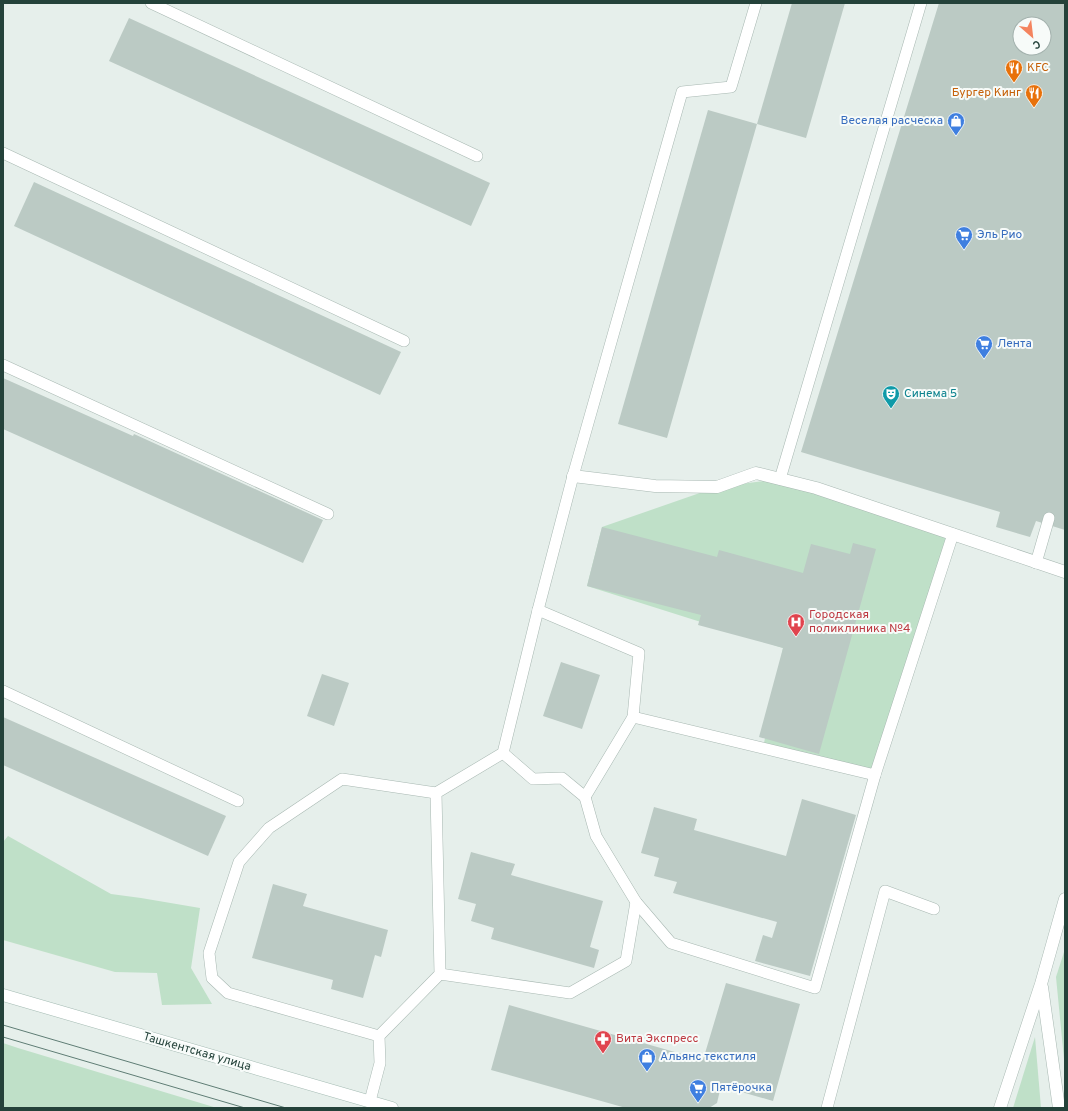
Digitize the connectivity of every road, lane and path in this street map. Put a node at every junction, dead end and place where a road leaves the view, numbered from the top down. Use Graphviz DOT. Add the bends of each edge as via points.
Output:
graph roads {
  1 [pos="151,3"];
  2 [pos="756,3"];
  3 [pos="921,3"];
  4 [pos="3,153"];
  5 [pos="477,156"];
  6 [pos="404,341"];
  7 [pos="3,365"];
  8 [pos="573,476"];
  9 [pos="780,479"];
  10 [pos="328,514"];
  11 [pos="1049,518"];
  12 [pos="953,534"];
  13 [pos="1036,563"];
  14 [pos="1065,572"];
  15 [pos="538,610"];
  16 [pos="3,692"];
  17 [pos="633,717"];
  18 [pos="503,753"];
  19 [pos="875,775"];
  20 [pos="436,794"];
  21 [pos="585,797"];
  22 [pos="238,801"];
  23 [pos="1065,899"];
  24 [pos="636,902"];
  25 [pos="934,909"];
  26 [pos="440,974"];
  27 [pos="1041,984"];
  28 [pos="3,995"];
  29 [pos="379,1036"];
  30 [pos="370,1101"];
  31 [pos="392,1108"];
  32 [pos="827,1108"];
  33 [pos="1000,1108"];
  34 [pos="1059,1108"];
  1 -- 5 [label="lane"];
  2 -- 8 [label="lane" via="731,87 682,92"];
  3 -- 9 [label="lane"];
  4 -- 6 [label="lane"];
  7 -- 10 [label="lane"];
  8 -- 9 [label="street" via="655,486 717,487 756,473"];
  8 -- 15 [label="lane"];
  9 -- 12 [label="street" via="816,488"];
  11 -- 13 [label="lane"];
  12 -- 13 [label="street"];
  12 -- 19 [label="lane"];
  13 -- 14 [label="street"];
  15 -- 17 [label="lane" via="639,653"];
  15 -- 18 [label="lane"];
  16 -- 22 [label="lane"];
  17 -- 19 [label="lane"];
  17 -- 21 [label="lane"];
  18 -- 20 [label="lane"];
  18 -- 21 [label="lane" via="533,779 562,778"];
  19 -- 24 [label="lane" via="814,988 671,943"];
  20 -- 26 [label="lane"];
  20 -- 29 [label="lane" via="342,779 269,828 239,862 209,953 212,978 228,993"];
  21 -- 24 [label="lane" via="596,836"];
  23 -- 27 [label="street"];
  24 -- 26 [label="lane" via="626,961 570,993"];
  25 -- 32 [label="lane" via="885,891"];
  26 -- 29 [label="lane"];
  27 -- 33 [label="street"];
  27 -- 34 [label="street"];
  28 -- 30 [label="street, Ташкентская улица"];
  29 -- 30 [label="lane" via="380,1063"];
  30 -- 31 [label="street, Ташкентская улица"];
}
